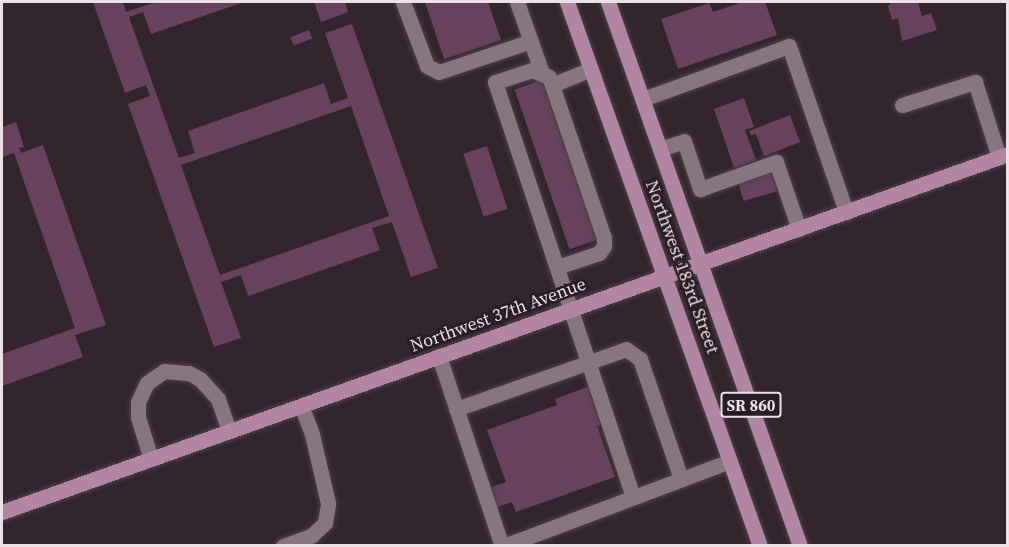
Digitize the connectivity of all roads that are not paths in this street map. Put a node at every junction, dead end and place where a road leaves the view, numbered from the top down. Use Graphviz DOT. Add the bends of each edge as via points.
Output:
graph roads {
  1 [pos="404,2"];
  2 [pos="517,2"];
  3 [pos="567,2"];
  4 [pos="612,5"];
  5 [pos="531,41"];
  6 [pos="591,69"];
  7 [pos="547,79"];
  8 [pos="643,99"];
  9 [pos="902,105"];
  10 [pos="660,149"];
  11 [pos="1003,156"];
  12 [pos="846,212"];
  13 [pos="799,229"];
  14 [pos="701,264"];
  15 [pos="556,267"];
  16 [pos="664,276"];
  17 [pos="571,309"];
  18 [pos="439,356"];
  19 [pos="588,361"];
  20 [pos="301,405"];
  21 [pos="456,409"];
  22 [pos="229,431"];
  23 [pos="151,459"];
  24 [pos="730,461"];
  25 [pos="681,479"];
  26 [pos="633,497"];
  27 [pos="2,512"];
  28 [pos="283,546"];
  29 [pos="503,546"];
  30 [pos="760,546"];
  31 [pos="800,546"];
  1 -- 5 [label="lane" via="427,66 439,72"];
  2 -- 5 [label="lane"];
  3 -- 6 [label="main road, Northwest 183rd Street / SR 860"];
  4 -- 8 [label="main road, Northwest 183rd Street / SR 860"];
  5 -- 7 [label="lane"];
  6 -- 7 [label="lane"];
  6 -- 16 [label="main road, Northwest 183rd Street / SR 860"];
  7 -- 15 [label="lane" via="604,246 599,253"];
  7 -- 15 [label="lane" via="532,70 495,82"];
  8 -- 10 [label="main road, Northwest 183rd Street / SR 860"];
  8 -- 12 [label="lane" via="789,46"];
  9 -- 11 [label="lane" via="975,82"];
  10 -- 13 [label="lane" via="684,141 700,189 776,162"];
  10 -- 14 [label="main road, Northwest 183rd Street / SR 860"];
  11 -- 12 [label="main road, Northwest 37th Avenue"];
  12 -- 13 [label="main road, Northwest 37th Avenue"];
  13 -- 14 [label="main road, Northwest 37th Avenue"];
  14 -- 16 [label="main road, Northwest 37th Avenue"];
  14 -- 31 [label="main road, Northwest 183rd Street / SR 860"];
  15 -- 17 [label="lane"];
  16 -- 17 [label="main road, Northwest 37th Avenue"];
  16 -- 24 [label="main road, Northwest 183rd Street / SR 860"];
  17 -- 18 [label="main road, Northwest 37th Avenue"];
  17 -- 19 [label="lane"];
  18 -- 20 [label="main road, Northwest 37th Avenue"];
  18 -- 21 [label="lane"];
  19 -- 21 [label="lane"];
  19 -- 25 [label="lane" via="626,349 640,359"];
  19 -- 26 [label="lane"];
  20 -- 22 [label="main road, Northwest 37th Avenue"];
  20 -- 28 [label="lane" via="328,503 325,523 311,536"];
  21 -- 29 [label="lane"];
  22 -- 23 [label="main road, Northwest 37th Avenue"];
  22 -- 23 [label="lane" via="218,399 200,379 189,373 164,371 147,383 138,402 138,417"];
  23 -- 27 [label="main road, Northwest 37th Avenue"];
  24 -- 25 [label="lane"];
  24 -- 30 [label="main road, Northwest 183rd Street / SR 860"];
  25 -- 26 [label="lane"];
  26 -- 29 [label="lane"];
}
